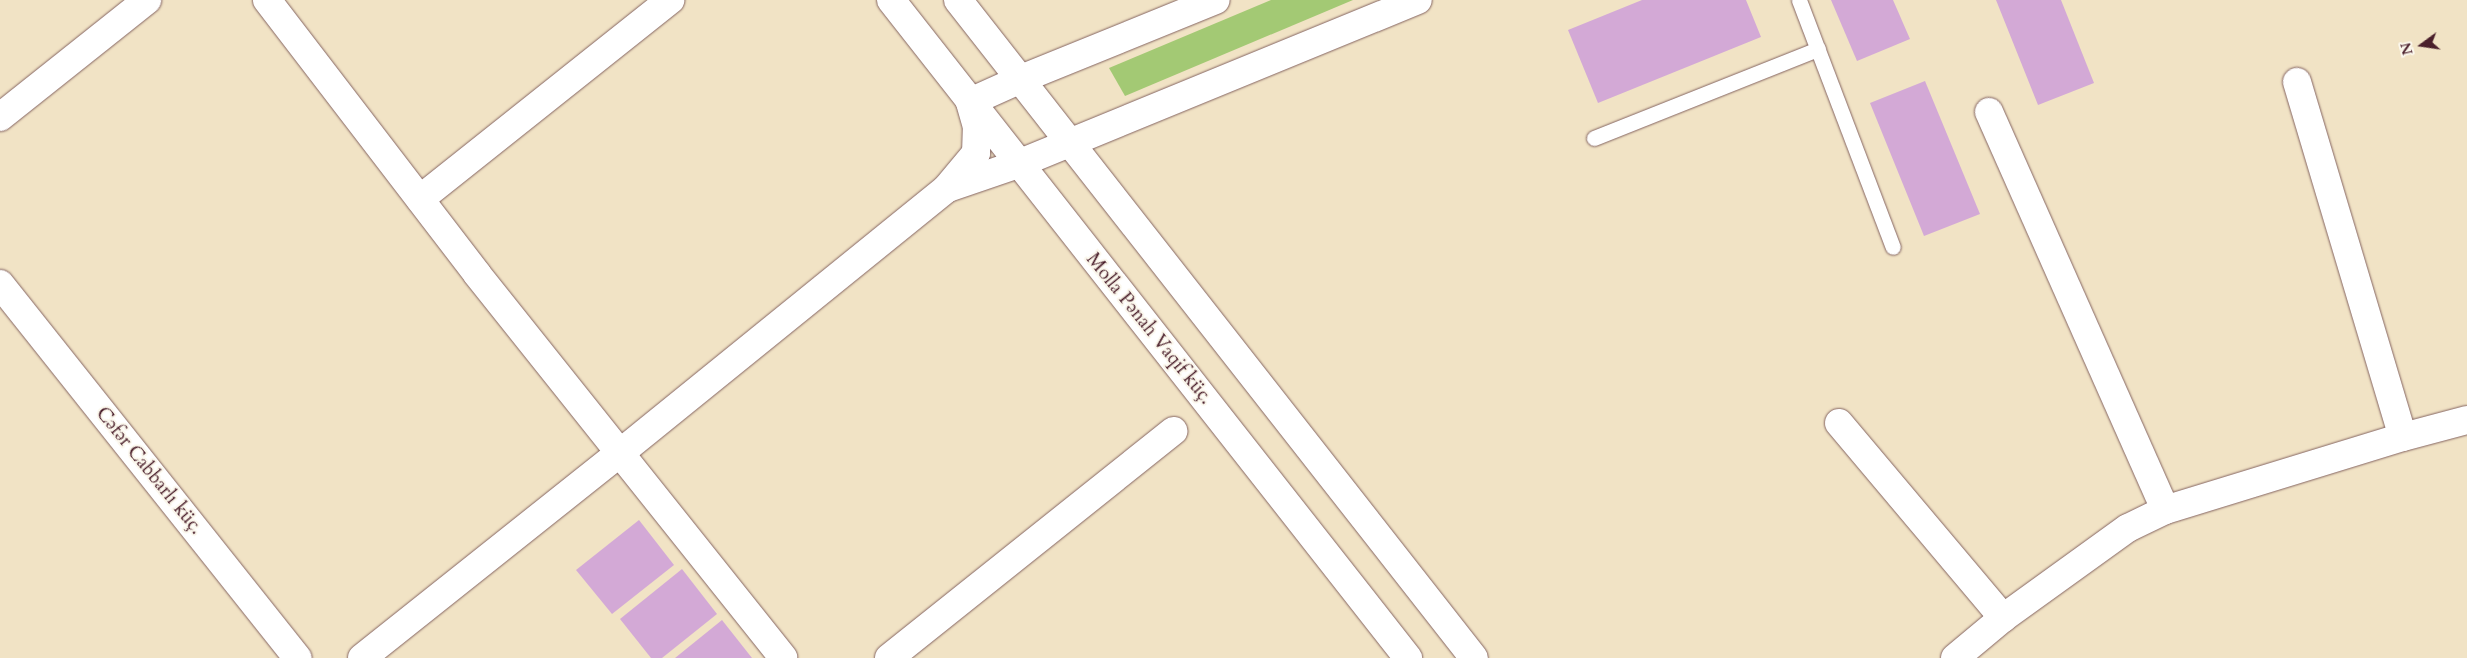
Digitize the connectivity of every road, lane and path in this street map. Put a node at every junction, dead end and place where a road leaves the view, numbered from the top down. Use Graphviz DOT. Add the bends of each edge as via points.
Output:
graph roads {
  1 [pos="148,0"];
  2 [pos="267,0"];
  3 [pos="670,0"];
  4 [pos="890,0"];
  5 [pos="958,0"];
  6 [pos="1216,0"];
  7 [pos="1418,0"];
  8 [pos="1800,0"];
  9 [pos="1818,49"];
  10 [pos="1021,79"];
  11 [pos="2297,82"];
  12 [pos="970,102"];
  13 [pos="1989,112"];
  14 [pos="0,117"];
  15 [pos="1594,138"];
  16 [pos="1070,143"];
  17 [pos="1018,164"];
  18 [pos="946,189"];
  19 [pos="420,199"];
  20 [pos="1893,247"];
  21 [pos="0,284"];
  22 [pos="2467,420"];
  23 [pos="1840,423"];
  24 [pos="1173,431"];
  25 [pos="2403,437"];
  26 [pos="620,453"];
  27 [pos="2165,510"];
  28 [pos="2003,618"];
  29 [pos="297,658"];
  30 [pos="362,658"];
  31 [pos="783,658"];
  32 [pos="889,658"];
  33 [pos="1408,658"];
  34 [pos="1474,658"];
  35 [pos="1955,658"];
  1 -- 14 [label="street"];
  2 -- 19 [label="street"];
  3 -- 19 [label="street"];
  4 -- 12 [label="street, Molla Pənah Vaqif küç."];
  5 -- 10 [label="street"];
  6 -- 10 [label="street"];
  7 -- 16 [label="street"];
  8 -- 9 [label="lane"];
  9 -- 15 [label="lane"];
  9 -- 20 [label="lane"];
  10 -- 12 [label="street"];
  10 -- 16 [label="street"];
  11 -- 25 [label="street"];
  12 -- 17 [label="street, Molla Pənah Vaqif küç."];
  12 -- 18 [label="street" via="977,128 976,153"];
  13 -- 27 [label="street"];
  16 -- 17 [label="street"];
  16 -- 34 [label="street"];
  17 -- 18 [label="street"];
  17 -- 33 [label="street, Molla Pənah Vaqif küç."];
  18 -- 26 [label="street"];
  19 -- 26 [label="street"];
  21 -- 29 [label="street, Cəfər Cabbarlı küç."];
  22 -- 25 [label="street"];
  23 -- 28 [label="street"];
  24 -- 32 [label="street"];
  25 -- 27 [label="street"];
  26 -- 30 [label="street"];
  26 -- 31 [label="street"];
  27 -- 28 [label="street" via="2128,528"];
  28 -- 35 [label="street"];
}
